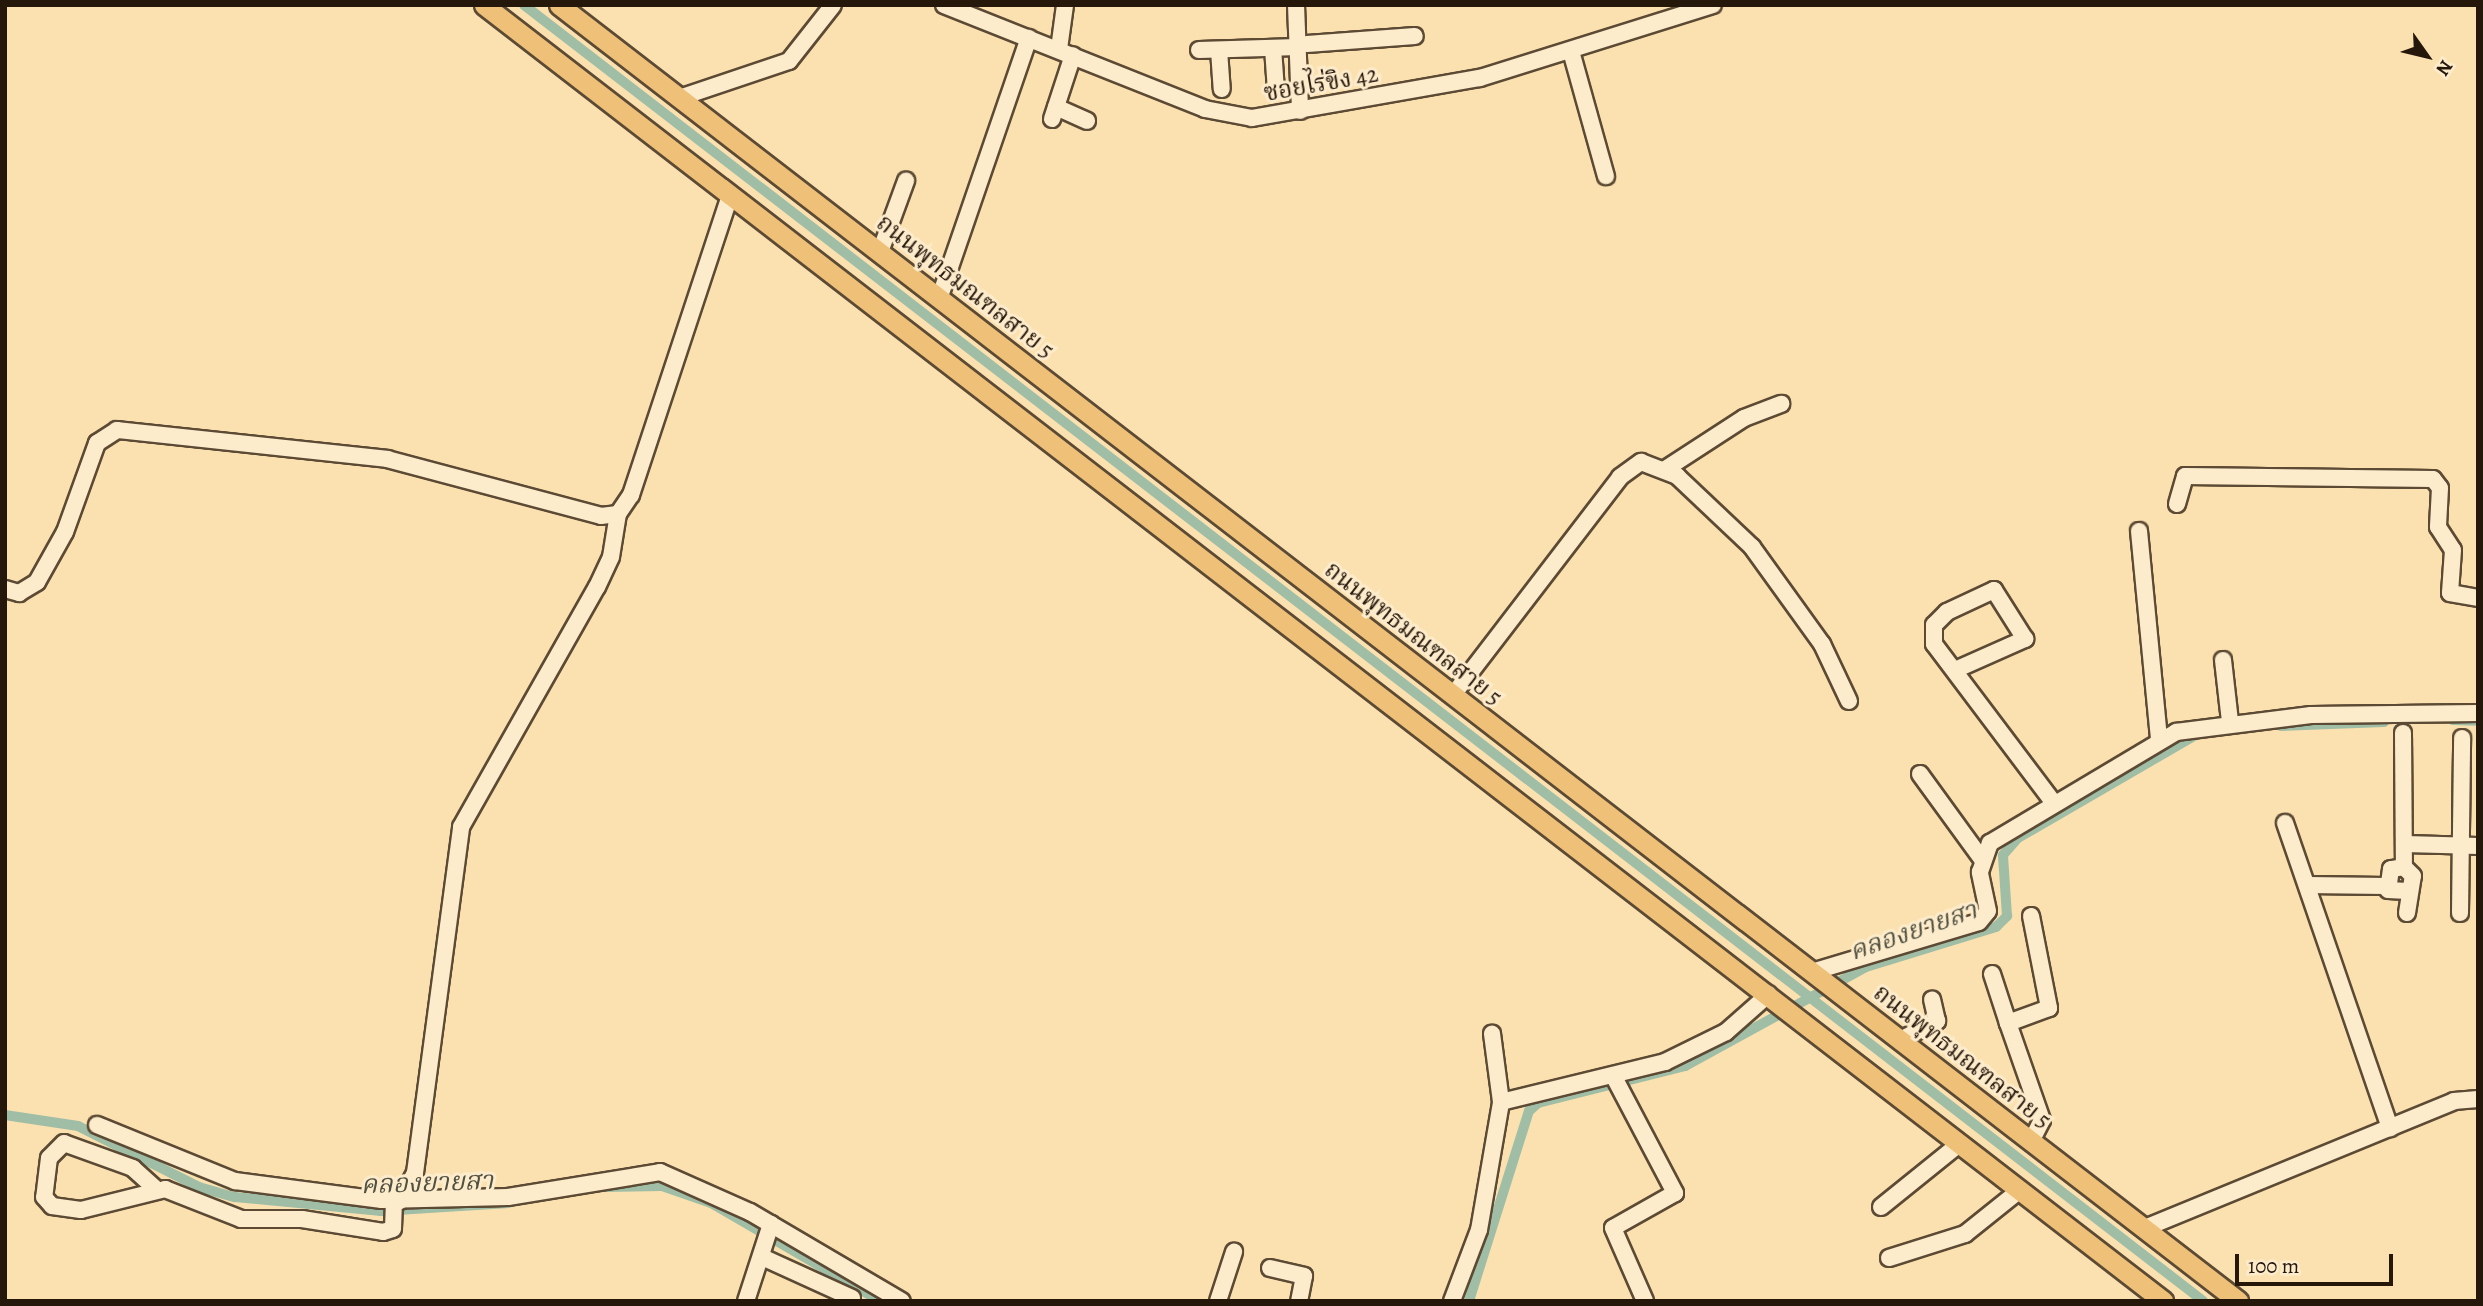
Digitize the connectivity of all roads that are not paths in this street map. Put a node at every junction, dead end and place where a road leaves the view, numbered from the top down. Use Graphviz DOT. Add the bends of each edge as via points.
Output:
graph roads {
  1 [pos="484,5"];
  2 [pos="559,5"];
  3 [pos="944,5"];
  4 [pos="1065,5"];
  5 [pos="1296,5"];
  6 [pos="1306,5"];
  7 [pos="1713,5"];
  8 [pos="826,9"];
  9 [pos="1415,36"];
  10 [pos="1028,38"];
  11 [pos="1302,46"];
  12 [pos="1273,48"];
  13 [pos="1199,50"];
  14 [pos="1220,50"];
  15 [pos="1571,51"];
  16 [pos="1066,52"];
  17 [pos="1276,87"];
  18 [pos="1222,89"];
  19 [pos="679,98"];
  20 [pos="1305,110"];
  21 [pos="1087,121"];
  22 [pos="1606,176"];
  23 [pos="906,181"];
  24 [pos="730,195"];
  25 [pos="880,252"];
  26 [pos="935,296"];
  27 [pos="1781,404"];
  28 [pos="1664,470"];
  29 [pos="2177,503"];
  30 [pos="618,514"];
  31 [pos="2139,531"];
  32 [pos="5,590"];
  33 [pos="2478,598"];
  34 [pos="2223,660"];
  35 [pos="1955,670"];
  36 [pos="1452,695"];
  37 [pos="1849,701"];
  38 [pos="2478,713"];
  39 [pos="2231,721"];
  40 [pos="2403,733"];
  41 [pos="2462,738"];
  42 [pos="2159,739"];
  43 [pos="1920,774"];
  44 [pos="2054,803"];
  45 [pos="2285,824"];
  46 [pos="2405,844"];
  47 [pos="2470,846"];
  48 [pos="1981,858"];
  49 [pos="2404,867"];
  50 [pos="2386,886"];
  51 [pos="2408,891"];
  52 [pos="2310,892"];
  53 [pos="2407,913"];
  54 [pos="2460,913"];
  55 [pos="2031,916"];
  56 [pos="1814,974"];
  57 [pos="1992,974"];
  58 [pos="1771,996"];
  59 [pos="1932,1000"];
  60 [pos="2008,1023"];
  61 [pos="1492,1034"];
  62 [pos="1900,1040"];
  63 [pos="1617,1086"];
  64 [pos="2478,1099"];
  65 [pos="1501,1102"];
  66 [pos="97,1125"];
  67 [pos="2390,1128"];
  68 [pos="2031,1142"];
  69 [pos="1959,1144"];
  70 [pos="415,1172"];
  71 [pos="156,1189"];
  72 [pos="2020,1190"];
  73 [pos="428,1201"];
  74 [pos="1881,1207"];
  75 [pos="396,1208"];
  76 [pos="2145,1228"];
  77 [pos="765,1239"];
  78 [pos="1234,1252"];
  79 [pos="1889,1258"];
  80 [pos="1270,1268"];
  81 [pos="852,1298"];
  82 [pos="2151,1298"];
  83 [pos="746,1301"];
  84 [pos="902,1301"];
  85 [pos="1218,1301"];
  86 [pos="1299,1301"];
  87 [pos="1452,1301"];
  88 [pos="1645,1301"];
  89 [pos="2238,1301"];
  1 -- 24 [label="main road"];
  2 -- 19 [label="main road, ถนนพุทธมณฑลสาย 5"];
  3 -- 10 [label="street, ซอยไร่ขิง 42"];
  4 -- 16 [label="street"];
  5 -- 11 [label="street"];
  6 -- 11 [label="street"];
  7 -- 15 [label="street, ซอยไร่ขิง 42"];
  8 -- 19 [label="street" via="789,61"];
  9 -- 11 [label="street"];
  10 -- 16 [label="street, ซอยไร่ขิง 42"];
  10 -- 26 [label="street" via="1021,61 1000,87"];
  11 -- 12 [label="street"];
  11 -- 20 [label="street"];
  12 -- 14 [label="street"];
  12 -- 17 [label="street"];
  13 -- 14 [label="street"];
  14 -- 18 [label="street"];
  15 -- 20 [label="street, ซอยไร่ขิง 42" via="1480,78"];
  15 -- 22 [label="street"];
  16 -- 20 [label="street, ซอยไร่ขิง 42" via="1225,115"];
  16 -- 21 [label="street" via="1054,113"];
  19 -- 25 [label="main road, ถนนพุทธมณฑลสาย 5"];
  23 -- 25 [label="street"];
  24 -- 30 [label="street" via="631,495"];
  24 -- 58 [label="main road"];
  25 -- 26 [label="main road, ถนนพุทธมณฑลสาย 5"];
  26 -- 36 [label="main road, ถนนพุทธมณฑลสาย 5"];
  27 -- 28 [label="street" via="1744,418"];
  28 -- 36 [label="street" via="1641,462 1620,477"];
  28 -- 37 [label="street" via="1752,547 1822,643"];
  29 -- 33 [label="street" via="2185,477 2432,479 2440,488 2438,527 2453,550 2449,593"];
  30 -- 32 [label="street" via="601,516 387,459 117,430 97,443 65,532 37,582 19,593"];
  30 -- 70 [label="street" via="611,557 597,587 461,827"];
  31 -- 42 [label="street"];
  34 -- 39 [label="street"];
  35 -- 35 [label="street" via="2025,639 1994,590 1947,612 1934,625 1934,644"];
  35 -- 44 [label="street"];
  36 -- 56 [label="main road, ถนนพุทธมณฑลสาย 5"];
  38 -- 39 [label="street" via="2413,710"];
  39 -- 42 [label="street"];
  40 -- 46 [label="street"];
  41 -- 47 [label="street"];
  42 -- 44 [label="street"];
  43 -- 48 [label="street"];
  44 -- 48 [label="street" via="2002,833"];
  45 -- 52 [label="street"];
  46 -- 47 [label="street"];
  46 -- 49 [label="street"];
  47 -- 54 [label="street"];
  48 -- 56 [label="street" via="1988,911 1979,922"];
  49 -- 50 [label="street" via="2391,869"];
  49 -- 51 [label="street" via="2413,880"];
  50 -- 51 [label="street" via="2396,894"];
  50 -- 52 [label="street" via="2334,886"];
  51 -- 53 [label="street"];
  52 -- 67 [label="street"];
  55 -- 60 [label="street" via="2049,1008"];
  56 -- 62 [label="main road, ถนนพุทธมณฑลสาย 5"];
  57 -- 60 [label="street"];
  58 -- 63 [label="street" via="1726,1032"];
  58 -- 69 [label="main road"];
  59 -- 62 [label="street" via="1937,1020"];
  60 -- 68 [label="street" via="2042,1120"];
  61 -- 65 [label="street"];
  62 -- 68 [label="main road, ถนนพุทธมณฑลสาย 5"];
  63 -- 65 [label="street"];
  63 -- 88 [label="street" via="1675,1193 1613,1228"];
  64 -- 67 [label="street" via="2454,1101"];
  65 -- 87 [label="street" via="1479,1230"];
  66 -- 75 [label="street" via="235,1181"];
  67 -- 76 [label="street"];
  68 -- 76 [label="main road, ถนนพุทธมณฑลสาย 5"];
  69 -- 72 [label="main road"];
  69 -- 74 [label="street"];
  70 -- 73 [label="street"];
  70 -- 75 [label="street"];
  71 -- 71 [label="street" via="80,1210 52,1206 44,1197 49,1158 64,1143 133,1168"];
  71 -- 75 [label="street" via="179,1192 241,1219 383,1232"];
  72 -- 79 [label="street" via="1965,1234"];
  72 -- 82 [label="main road"];
  73 -- 75 [label="street"];
  73 -- 77 [label="street" via="508,1197 660,1172"];
  76 -- 89 [label="main road, ถนนพุทธมณฑลสาย 5"];
  77 -- 81 [label="street"];
  77 -- 83 [label="street"];
  77 -- 84 [label="street"];
  78 -- 85 [label="street"];
  80 -- 86 [label="street" via="1304,1276"];
}
